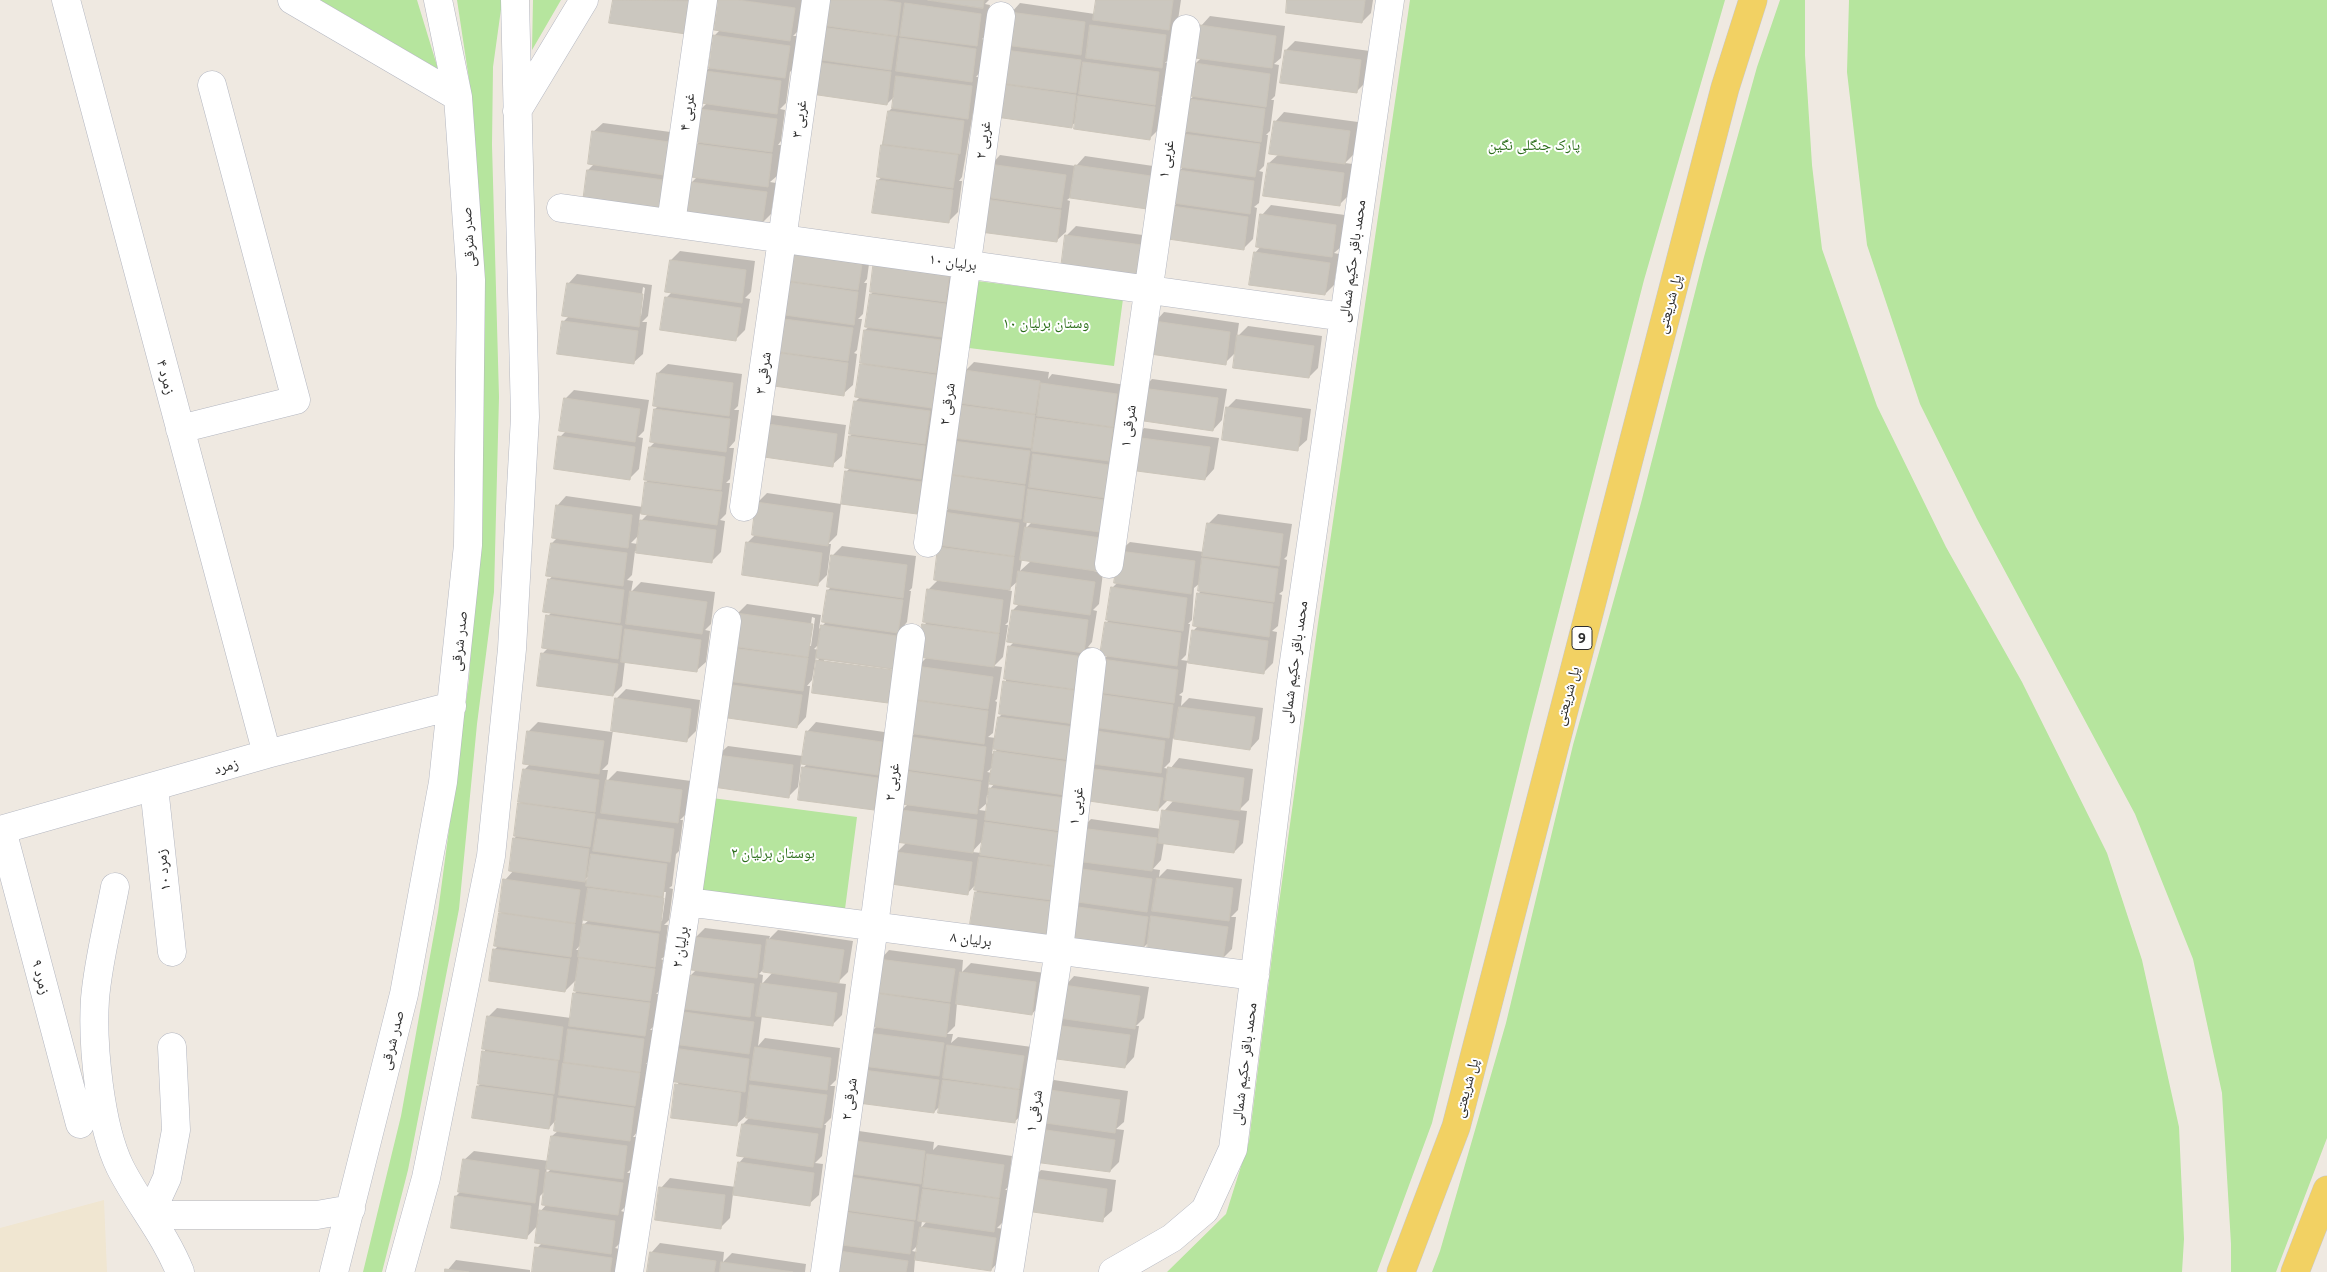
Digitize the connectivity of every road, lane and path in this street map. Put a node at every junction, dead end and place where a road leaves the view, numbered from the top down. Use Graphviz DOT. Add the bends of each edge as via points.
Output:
graph roads {
  1 [pos="66,0"];
  2 [pos="292,0"];
  3 [pos="438,0"];
  4 [pos="515,0"];
  5 [pos="584,0"];
  6 [pos="703,0"];
  7 [pos="816,0"];
  8 [pos="1390,0"];
  9 [pos="1753,0"];
  10 [pos="1001,16"];
  11 [pos="1186,29"];
  12 [pos="212,84"];
  13 [pos="458,97"];
  14 [pos="517,111"];
  15 [pos="561,208"];
  16 [pos="670,223"];
  17 [pos="781,238"];
  18 [pos="966,264"];
  19 [pos="1147,288"];
  20 [pos="1344,317"];
  21 [pos="180,429"];
  22 [pos="744,506"];
  23 [pos="928,543"];
  24 [pos="1109,564"];
  25 [pos="727,621"];
  26 [pos="911,638"];
  27 [pos="1092,662"];
  28 [pos="452,706"];
  29 [pos="267,754"];
  30 [pos="154,787"];
  31 [pos="1,830"];
  32 [pos="114,887"];
  33 [pos="687,902"];
  34 [pos="874,926"];
  35 [pos="1059,950"];
  36 [pos="172,952"];
  37 [pos="1255,976"];
  38 [pos="172,1047"];
  39 [pos="80,1124"];
  40 [pos="2327,1190"];
  41 [pos="352,1209"];
  42 [pos="150,1214"];
  43 [pos="180,1272"];
  44 [pos="334,1272"];
  45 [pos="400,1272"];
  46 [pos="629,1272"];
  47 [pos="824,1272"];
  48 [pos="1008,1272"];
  49 [pos="1113,1272"];
  50 [pos="1401,1272"];
  51 [pos="2295,1272"];
  1 -- 21 [label="street, زمرد ۴"];
  2 -- 13 [label="street"];
  3 -- 13 [label="street, صدر شرقی"];
  4 -- 14 [label="street"];
  5 -- 14 [label="street"];
  6 -- 16 [label="street, ۴ غربی"];
  7 -- 17 [label="street, ۳ غربی"];
  8 -- 20 [label="street, محمد باقر حکیم شمالی"];
  9 -- 50 [label="main road, پل شریعتی / 9" via="1725,88 1456,1127"];
  10 -- 18 [label="street, ۲ غربی"];
  11 -- 19 [label="street, ۱ غربی"];
  12 -- 21 [label="street" via="296,400"];
  13 -- 28 [label="street, صدر شرقی" via="471,280 468,545"];
  14 -- 45 [label="street" via="524,417 512,649 491,856 426,1178"];
  15 -- 16 [label="street, برلیان ۱۰"];
  16 -- 17 [label="street, برلیان ۱۰"];
  17 -- 18 [label="street, برلیان ۱۰"];
  17 -- 22 [label="street, ۳ شرقی"];
  18 -- 19 [label="street, برلیان ۱۰"];
  18 -- 23 [label="street, ۲ شرقی"];
  19 -- 20 [label="street, برلیان ۱۰"];
  19 -- 24 [label="street, ۱ شرقی"];
  20 -- 37 [label="street, محمد باقر حکیم شمالی" via="1291,682"];
  21 -- 29 [label="street, زمرد ۴"];
  25 -- 33 [label="street, برلیان ۲"];
  26 -- 34 [label="street, ۲ غربی"];
  27 -- 35 [label="street, ۱ غربی"];
  28 -- 29 [label="street, زمرد"];
  28 -- 41 [label="street, صدر شرقی" via="444,782 404,994"];
  29 -- 30 [label="street, زمرد"];
  30 -- 31 [label="street, زمرد"];
  30 -- 36 [label="street, زمرد ۱۰"];
  31 -- 39 [label="street, زمرد ۹"];
  32 -- 42 [label="street" via="95,999 102,1111 120,1166"];
  33 -- 34 [label="street, برلیان ۸"];
  33 -- 46 [label="street, برلیان ۲"];
  34 -- 35 [label="street, برلیان ۸"];
  34 -- 47 [label="street, ۲ شرقی"];
  35 -- 37 [label="street, برلیان ۸"];
  35 -- 48 [label="street, ۱ شرقی"];
  37 -- 49 [label="street, محمد باقر حکیم شمالی" via="1233,1149 1204,1210 1172,1238"];
  38 -- 42 [label="street" via="176,1130 167,1178"];
  40 -- 51 [label="main road"];
  41 -- 42 [label="street" via="317,1215"];
  41 -- 44 [label="street, صدر شرقی"];
  42 -- 43 [label="street"];
}
